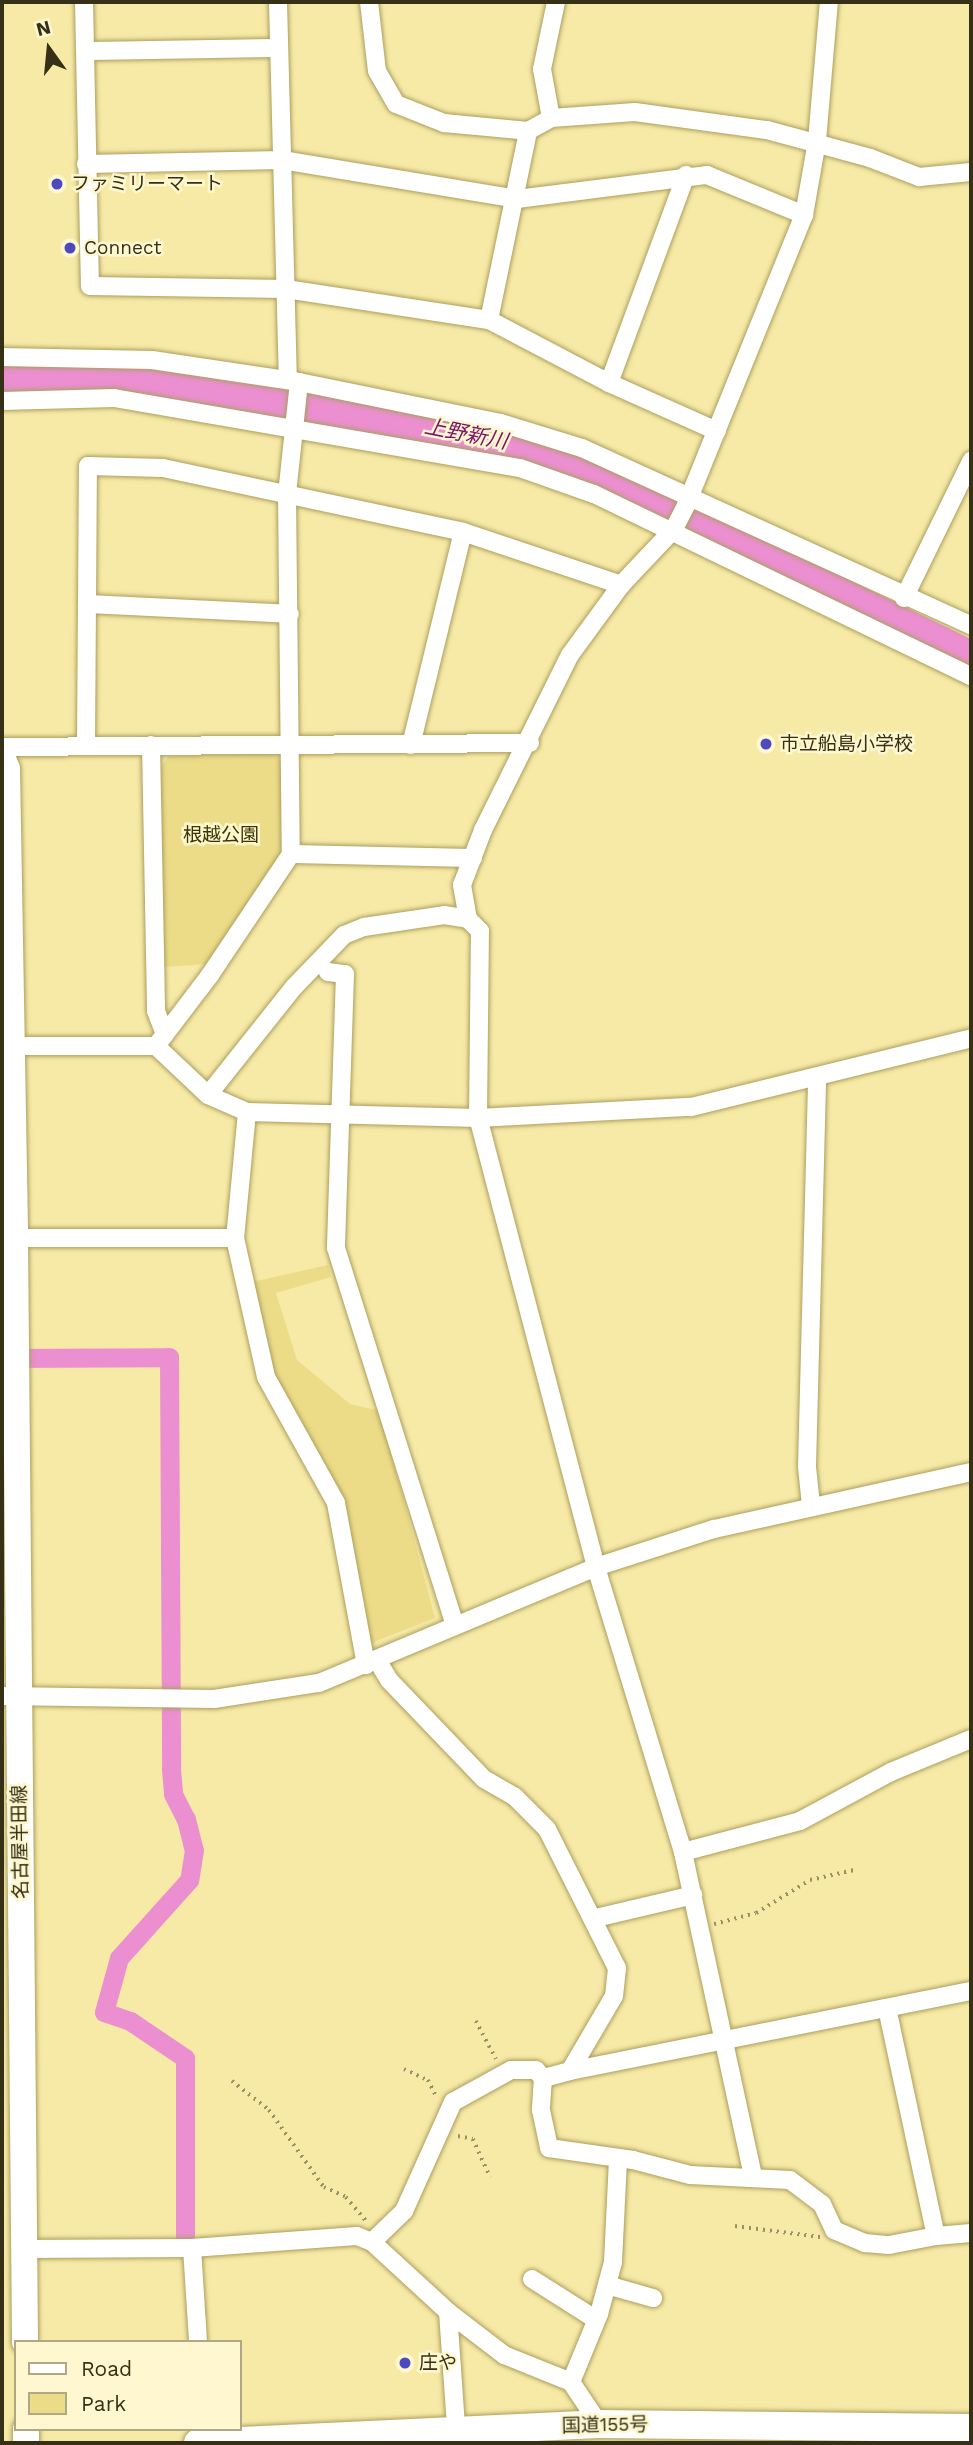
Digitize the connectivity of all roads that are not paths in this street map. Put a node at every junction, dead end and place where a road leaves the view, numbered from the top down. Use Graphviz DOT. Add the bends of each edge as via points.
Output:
graph roads {
  1 [pos="84,2"];
  2 [pos="278,2"];
  3 [pos="369,2"];
  4 [pos="556,2"];
  5 [pos="829,2"];
  6 [pos="279,48"];
  7 [pos="85,51"];
  8 [pos="551,118"];
  9 [pos="527,131"];
  10 [pos="817,141"];
  11 [pos="282,160"];
  12 [pos="86,164"];
  13 [pos="971,172"];
  14 [pos="686,175"];
  15 [pos="517,199"];
  16 [pos="804,215"];
  17 [pos="286,289"];
  18 [pos="489,320"];
  19 [pos="2,357"];
  20 [pos="608,383"];
  21 [pos="295,385"];
  22 [pos="2,401"];
  23 [pos="293,426"];
  24 [pos="717,431"];
  25 [pos="971,461"];
  26 [pos="287,494"];
  27 [pos="688,500"];
  28 [pos="463,532"];
  29 [pos="672,532"];
  30 [pos="621,584"];
  31 [pos="904,598"];
  32 [pos="88,604"];
  33 [pos="290,614"];
  34 [pos="971,625"];
  35 [pos="971,676"];
  36 [pos="290,743"];
  37 [pos="530,743"];
  38 [pos="86,745"];
  39 [pos="151,745"];
  40 [pos="411,745"];
  41 [pos="2,747"];
  42 [pos="2,756"];
  43 [pos="291,853"];
  44 [pos="473,858"];
  45 [pos="468,919"];
  46 [pos="328,972"];
  47 [pos="971,1038"];
  48 [pos="161,1040"];
  49 [pos="6,1045"];
  50 [pos="817,1077"];
  51 [pos="208,1095"];
  52 [pos="247,1112"];
  53 [pos="339,1114"];
  54 [pos="478,1118"];
  55 [pos="15,1238"];
  56 [pos="235,1238"];
  57 [pos="971,1472"];
  58 [pos="811,1505"];
  59 [pos="596,1567"];
  60 [pos="455,1626"];
  61 [pos="371,1662"];
  62 [pos="10,1695"];
  63 [pos="971,1739"];
  64 [pos="683,1853"];
  65 [pos="692,1895"];
  66 [pos="596,1918"];
  67 [pos="971,1991"];
  68 [pos="887,2008"];
  69 [pos="724,2041"];
  70 [pos="570,2071"];
  71 [pos="543,2078"];
  72 [pos="618,2159"];
  73 [pos="753,2176"];
  74 [pos="971,2233"];
  75 [pos="936,2236"];
  76 [pos="375,2240"];
  77 [pos="192,2248"];
  78 [pos="24,2249"];
  79 [pos="532,2279"];
  80 [pos="607,2285"];
  81 [pos="653,2298"];
  82 [pos="448,2312"];
  83 [pos="595,2319"];
  84 [pos="25,2340"];
  85 [pos="198,2340"];
  86 [pos="571,2382"];
  87 [pos="599,2424"];
  88 [pos="971,2428"];
  89 [pos="457,2436"];
  90 [pos="198,2443"];
  91 [pos="203,2443"];
  1 -- 7 [label="street"];
  2 -- 6 [label="street"];
  3 -- 9 [label="street" via="377,71 396,104 444,122"];
  4 -- 8 [label="street" via="542,69"];
  5 -- 10 [label="street"];
  6 -- 7 [label="street"];
  6 -- 11 [label="street"];
  7 -- 12 [label="street"];
  8 -- 9 [label="street"];
  8 -- 10 [label="street" via="635,112"];
  9 -- 15 [label="street"];
  10 -- 13 [label="street" via="919,177 949,178"];
  10 -- 16 [label="street"];
  11 -- 12 [label="street"];
  11 -- 15 [label="street"];
  11 -- 17 [label="street"];
  12 -- 17 [label="street" via="90,286"];
  14 -- 15 [label="street"];
  14 -- 16 [label="street" via="707,175"];
  14 -- 20 [label="street"];
  15 -- 18 [label="street"];
  16 -- 24 [label="street"];
  17 -- 18 [label="street"];
  17 -- 21 [label="street"];
  18 -- 20 [label="street"];
  19 -- 21 [label="street" via="152,360"];
  20 -- 24 [label="street"];
  21 -- 23 [label="street"];
  21 -- 27 [label="street" via="501,423 582,448"];
  22 -- 23 [label="street" via="114,398"];
  23 -- 26 [label="street"];
  23 -- 29 [label="street" via="520,468 594,494"];
  24 -- 27 [label="street"];
  25 -- 31 [label="street"];
  26 -- 28 [label="street"];
  26 -- 32 [label="street" via="163,468 88,466"];
  26 -- 33 [label="street"];
  27 -- 29 [label="street"];
  27 -- 31 [label="street"];
  28 -- 30 [label="street"];
  28 -- 40 [label="street"];
  29 -- 30 [label="street"];
  29 -- 35 [label="street"];
  30 -- 37 [label="street" via="570,655"];
  31 -- 34 [label="street"];
  32 -- 33 [label="street"];
  32 -- 38 [label="street"];
  33 -- 36 [label="street"];
  36 -- 39 [label="street"];
  36 -- 40 [label="street"];
  36 -- 43 [label="street"];
  37 -- 40 [label="street"];
  37 -- 44 [label="street"];
  38 -- 39 [label="street"];
  38 -- 41 [label="street"];
  39 -- 48 [label="street" via="156,1012"];
  42 -- 49 [label="main road, 名古屋半田線" via="8,769"];
  43 -- 44 [label="street"];
  43 -- 48 [label="street"];
  44 -- 45 [label="street" via="462,885"];
  45 -- 51 [label="street" via="444,915 364,927 344,935 294,987"];
  45 -- 54 [label="street" via="480,931"];
  46 -- 53 [label="street" via="345,974"];
  47 -- 50 [label="street"];
  48 -- 49 [label="street"];
  48 -- 51 [label="street"];
  49 -- 55 [label="main road, 名古屋半田線"];
  50 -- 54 [label="street" via="691,1107"];
  50 -- 58 [label="street" via="807,1466"];
  51 -- 52 [label="street"];
  52 -- 53 [label="street"];
  52 -- 56 [label="street"];
  53 -- 54 [label="street"];
  53 -- 60 [label="street" via="336,1248"];
  54 -- 59 [label="street"];
  55 -- 56 [label="street"];
  55 -- 62 [label="main road, 名古屋半田線"];
  56 -- 61 [label="street" via="266,1377 336,1503"];
  57 -- 58 [label="street"];
  58 -- 59 [label="street"];
  59 -- 60 [label="street"];
  59 -- 64 [label="street"];
  60 -- 61 [label="street"];
  61 -- 62 [label="street" via="273,1693 214,1699"];
  61 -- 66 [label="street" via="484,1779 515,1797 547,1829"];
  62 -- 78 [label="main road, 名古屋半田線"];
  63 -- 64 [label="street" via="891,1772 800,1821"];
  64 -- 65 [label="street"];
  65 -- 66 [label="street"];
  65 -- 69 [label="street"];
  66 -- 70 [label="street" via="618,1979 614,1996"];
  67 -- 68 [label="street"];
  68 -- 69 [label="street"];
  68 -- 75 [label="street"];
  69 -- 70 [label="street"];
  69 -- 73 [label="street"];
  70 -- 71 [label="street"];
  71 -- 72 [label="street" via="541,2110 549,2148"];
  71 -- 76 [label="street" via="536,2070 504,2071 447,2109 404,2211"];
  72 -- 73 [label="street" via="690,2175"];
  72 -- 80 [label="street" via="613,2262"];
  73 -- 75 [label="street" via="775,2176 804,2186 822,2204 834,2230 865,2243 889,2245"];
  74 -- 75 [label="street"];
  76 -- 77 [label="street" via="333,2236"];
  76 -- 82 [label="street"];
  77 -- 78 [label="street"];
  77 -- 85 [label="street"];
  78 -- 84 [label="main road, 名古屋半田線"];
  79 -- 83 [label="street"];
  80 -- 81 [label="street"];
  80 -- 83 [label="street"];
  82 -- 86 [label="street" via="503,2355"];
  82 -- 89 [label="street"];
  83 -- 86 [label="street"];
  86 -- 87 [label="street"];
  87 -- 88 [label="highway, 国道155号"];
  87 -- 89 [label="highway, 国道155号"];
  89 -- 91 [label="highway, 国道155号"];
  90 -- 91 [label="highway, 国道155号"];
}
